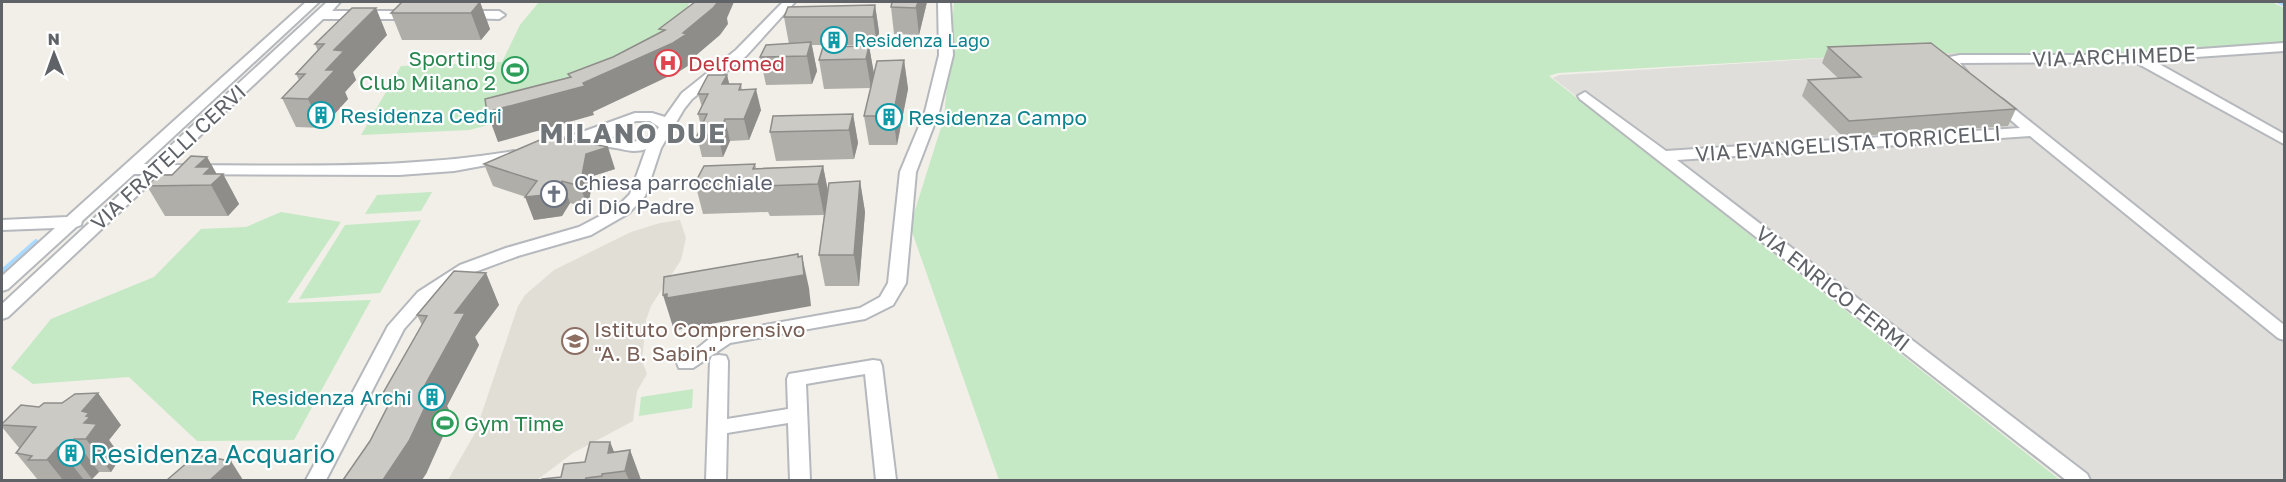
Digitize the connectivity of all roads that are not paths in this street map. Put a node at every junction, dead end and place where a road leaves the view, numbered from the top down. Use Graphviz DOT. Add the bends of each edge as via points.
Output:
graph roads {
  1 [pos="313,2"];
  2 [pos="334,2"];
  3 [pos="789,2"];
  4 [pos="944,2"];
  5 [pos="320,15"];
  6 [pos="431,15"];
  7 [pos="454,15"];
  8 [pos="499,15"];
  9 [pos="2284,47"];
  10 [pos="2138,58"];
  11 [pos="1969,79"];
  12 [pos="1986,94"];
  13 [pos="687,96"];
  14 [pos="1585,96"];
  15 [pos="640,117"];
  16 [pos="613,127"];
  17 [pos="2030,130"];
  18 [pos="662,132"];
  19 [pos="2284,140"];
  20 [pos="609,142"];
  21 [pos="559,146"];
  22 [pos="627,148"];
  23 [pos="1665,156"];
  24 [pos="645,171"];
  25 [pos="124,174"];
  26 [pos="151,174"];
  27 [pos="2,225"];
  28 [pos="95,225"];
  29 [pos="67,226"];
  30 [pos="2,232"];
  31 [pos="2,285"];
  32 [pos="2,313"];
  33 [pos="2284,334"];
  34 [pos="719,361"];
  35 [pos="686,363"];
  36 [pos="798,414"];
  37 [pos="717,428"];
  38 [pos="316,480"];
  39 [pos="716,480"];
  40 [pos="800,480"];
  41 [pos="885,480"];
  42 [pos="2080,480"];
  1 -- 25 [label="street, VIA FRATELLI CERVI"];
  2 -- 5 [label="street, VIA FRATELLI CERVI"];
  3 -- 13 [label="street" via="741,53"];
  4 -- 35 [label="street" via="946,55 932,112 908,172 897,283 892,296 865,313 719,340"];
  5 -- 6 [label="street"];
  5 -- 26 [label="street, VIA FRATELLI CERVI"];
  7 -- 8 [label="street"];
  9 -- 10 [label="street, VIA ARCHIMEDE"];
  10 -- 11 [label="street, VIA ARCHIMEDE" via="1949,61"];
  10 -- 19 [label="street"];
  12 -- 17 [label="street"];
  13 -- 15 [label="street"];
  13 -- 18 [label="street"];
  14 -- 23 [label="street, VIA ENRICO FERMI"];
  15 -- 16 [label="street"];
  15 -- 18 [label="street" via="659,119"];
  16 -- 20 [label="street" via="607,133"];
  16 -- 21 [label="street"];
  17 -- 23 [label="street, VIA EVANGELISTA TORRICELLI"];
  17 -- 33 [label="street"];
  18 -- 22 [label="street" via="639,147"];
  18 -- 24 [label="street"];
  20 -- 21 [label="street"];
  20 -- 22 [label="street"];
  21 -- 26 [label="street" via="426,169 293,170 246,178"];
  22 -- 24 [label="street"];
  23 -- 42 [label="street, VIA ENRICO FERMI"];
  24 -- 38 [label="street" via="637,196 604,222 475,265 417,303 397,326"];
  25 -- 26 [label="street"];
  25 -- 29 [label="street, VIA FRATELLI CERVI"];
  26 -- 28 [label="street, VIA FRATELLI CERVI"];
  27 -- 29 [label="street"];
  28 -- 29 [label="street"];
  28 -- 32 [label="street, VIA FRATELLI CERVI"];
  29 -- 30 [label="street"];
  29 -- 31 [label="street, VIA FRATELLI CERVI"];
  34 -- 37 [label="street"];
  36 -- 37 [label="street"];
  36 -- 40 [label="street"];
  36 -- 41 [label="street" via="796,379 873,366"];
  37 -- 39 [label="street"];
}
